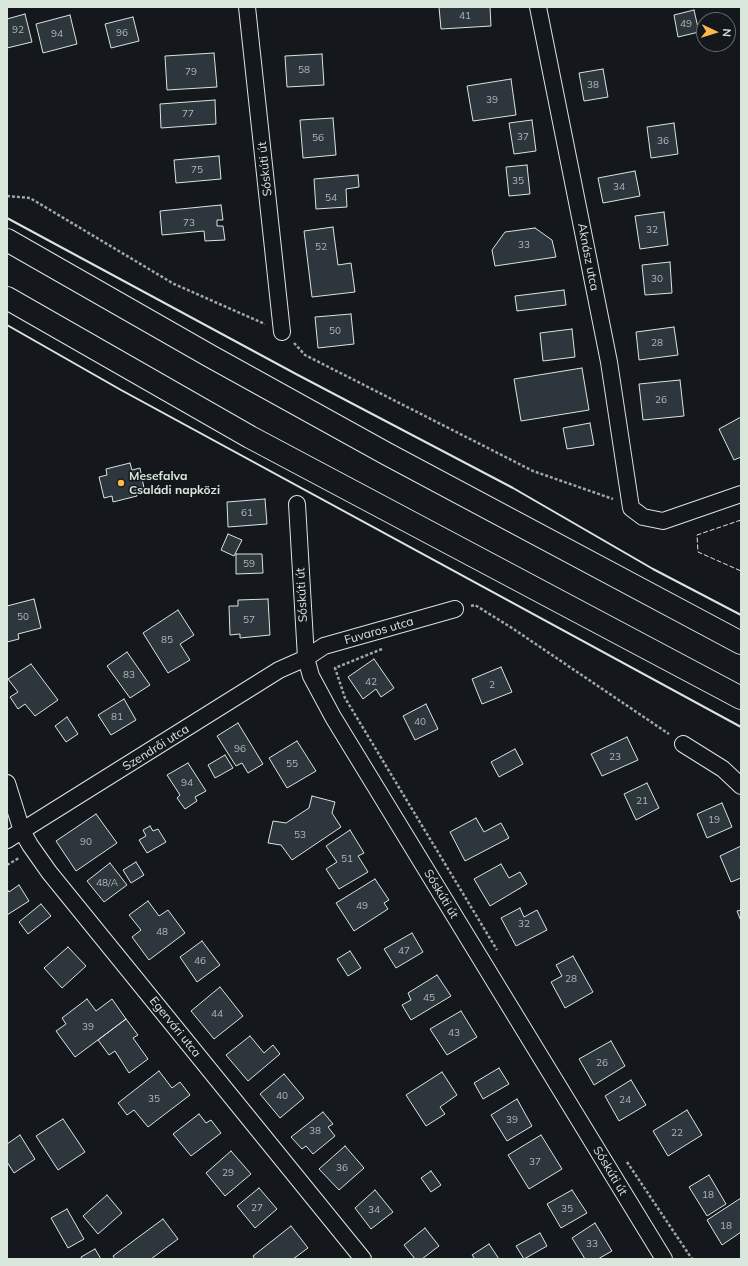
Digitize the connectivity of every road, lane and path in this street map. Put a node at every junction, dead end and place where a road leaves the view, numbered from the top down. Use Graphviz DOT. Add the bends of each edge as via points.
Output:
graph roads {
  1 [pos="247,7"];
  2 [pos="538,7"];
  3 [pos="7,196"];
  4 [pos="7,240"];
  5 [pos="7,298"];
  6 [pos="282,332"];
  7 [pos="741,494"];
  8 [pos="297,504"];
  9 [pos="631,506"];
  10 [pos="455,610"];
  11 [pos="741,643"];
  12 [pos="385,648"];
  13 [pos="306,658"];
  14 [pos="741,698"];
  15 [pos="683,744"];
  16 [pos="7,783"];
  17 [pos="741,786"];
  18 [pos="22,831"];
  19 [pos="7,840"];
  20 [pos="498,951"];
  21 [pos="626,1161"];
  22 [pos="363,1259"];
  23 [pos="664,1259"];
  24 [pos="692,1259"];
  1 -- 6 [label="street, Sóskúti út"];
  2 -- 9 [label="street, Aknász utca" via="609,362"];
  3 -- 6 [label="path" via="30,198 174,284"];
  4 -- 11 [label="highway" via="387,454"];
  5 -- 14 [label="highway" via="250,437"];
  6 -- 9 [label="path" via="305,355 532,471"];
  7 -- 9 [label="street" via="663,521 643,517"];
  8 -- 13 [label="street, Sóskúti út"];
  10 -- 13 [label="street, Fuvaros utca" via="324,646"];
  10 -- 15 [label="path" via="475,605"];
  12 -- 20 [label="path" via="335,668 345,698"];
  13 -- 18 [label="street, Szendrői utca" via="279,670"];
  13 -- 23 [label="street, Sóskúti út" via="311,676 333,717"];
  15 -- 17 [label="street" via="723,769"];
  16 -- 18 [label="street, Egervári utca"];
  18 -- 19 [label="street, Szendrői utca"];
  18 -- 22 [label="street, Egervári utca" via="49,872"];
  21 -- 24 [label="path"];
}
